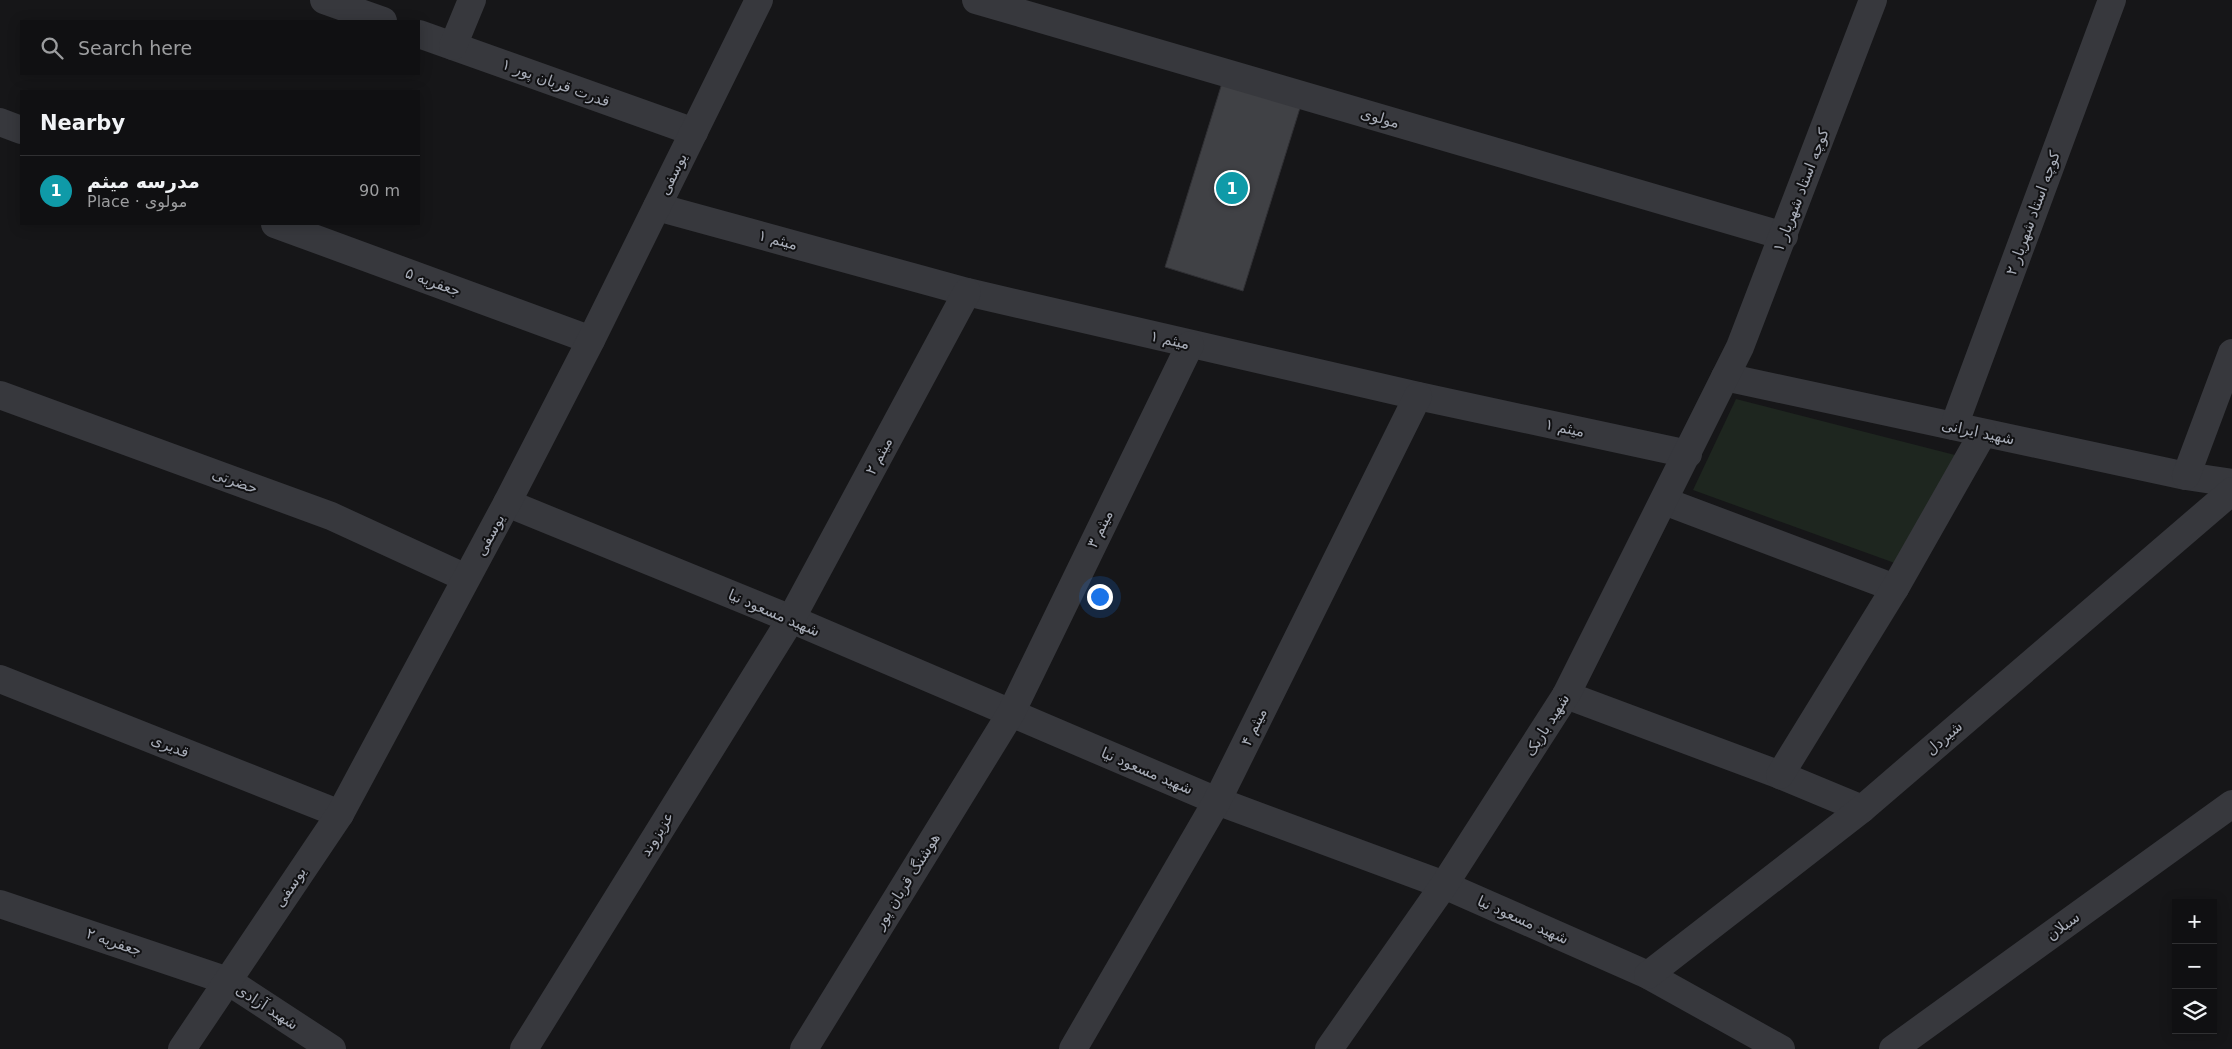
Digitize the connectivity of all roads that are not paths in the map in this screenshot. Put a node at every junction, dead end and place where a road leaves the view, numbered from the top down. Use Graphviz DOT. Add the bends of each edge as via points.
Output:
graph roads {
  1 [pos="324,0"];
  2 [pos="472,0"];
  3 [pos="759,0"];
  4 [pos="976,0"];
  5 [pos="2112,0"];
  6 [pos="1870,1"];
  7 [pos="380,20"];
  8 [pos="420,34"];
  9 [pos="453,46"];
  10 [pos="0,122"];
  11 [pos="20,130"];
  12 [pos="694,132"];
  13 [pos="657,207"];
  14 [pos="278,225"];
  15 [pos="1784,236"];
  16 [pos="967,292"];
  17 [pos="591,340"];
  18 [pos="1190,345"];
  19 [pos="2232,353"];
  20 [pos="1725,378"];
  21 [pos="0,395"];
  22 [pos="1418,396"];
  23 [pos="1954,426"];
  24 [pos="1984,433"];
  25 [pos="1688,454"];
  26 [pos="2186,476"];
  27 [pos="2232,482"];
  28 [pos="2232,491"];
  29 [pos="1664,502"];
  30 [pos="507,503"];
  31 [pos="466,578"];
  32 [pos="1895,588"];
  33 [pos="791,619"];
  34 [pos="0,679"];
  35 [pos="1566,695"];
  36 [pos="1011,713"];
  37 [pos="1780,775"];
  38 [pos="1217,802"];
  39 [pos="2232,804"];
  40 [pos="1862,810"];
  41 [pos="340,814"];
  42 [pos="1444,885"];
  43 [pos="0,904"];
  44 [pos="1648,975"];
  45 [pos="228,981"];
  46 [pos="182,1049"];
  47 [pos="332,1049"];
  48 [pos="524,1049"];
  49 [pos="804,1049"];
  50 [pos="1073,1049"];
  51 [pos="1330,1049"];
  52 [pos="1781,1049"];
  53 [pos="1893,1049"];
  1 -- 7 [label="street"];
  2 -- 9 [label="street"];
  3 -- 12 [label="street, یوسفی"];
  4 -- 15 [label="street, مولوی"];
  5 -- 23 [label="street, کوچه استاد شهریار ۲"];
  6 -- 15 [label="street, کوچه استاد شهریار ۱"];
  8 -- 9 [label="street, قدرت قربان پور ۱"];
  9 -- 12 [label="street, قدرت قربان پور ۱"];
  10 -- 11 [label="street"];
  12 -- 13 [label="street, یوسفی"];
  13 -- 16 [label="street, میثم ۱"];
  13 -- 17 [label="street, یوسفی"];
  14 -- 17 [label="street, جعفریه ۵"];
  15 -- 20 [label="street, کوچه استاد شهریار ۱"];
  16 -- 18 [label="street, میثم ۱"];
  16 -- 33 [label="street, میثم ۲"];
  17 -- 30 [label="street, یوسفی"];
  18 -- 22 [label="street, میثم ۱"];
  18 -- 36 [label="street, میثم ۳"];
  19 -- 26 [label="street"];
  20 -- 23 [label="street, شهید ایرانی"];
  20 -- 25 [label="street, شهید باریک"];
  21 -- 31 [label="street, حضرتی" via="331,516"];
  22 -- 25 [label="street, میثم ۱"];
  22 -- 38 [label="street, میثم ۴"];
  23 -- 24 [label="street, شهید ایرانی"];
  24 -- 26 [label="street, شهید ایرانی"];
  24 -- 32 [label="street"];
  25 -- 29 [label="street, شهید باریک"];
  26 -- 27 [label="street, شهید ایرانی"];
  28 -- 40 [label="street, شیردل"];
  29 -- 32 [label="street"];
  29 -- 35 [label="street, شهید باریک"];
  30 -- 31 [label="street, یوسفی"];
  30 -- 33 [label="street, شهید مسعود نیا"];
  31 -- 41 [label="street, یوسفی"];
  32 -- 37 [label="street"];
  33 -- 36 [label="street, شهید مسعود نیا"];
  33 -- 48 [label="street, عزیزوند"];
  34 -- 41 [label="street, قدیری"];
  35 -- 37 [label="street"];
  35 -- 42 [label="street, شهید باریک"];
  36 -- 38 [label="street, شهید مسعود نیا"];
  36 -- 49 [label="street, هوشنگ قربان پور"];
  37 -- 40 [label="street"];
  38 -- 42 [label="street, شهید مسعود نیا"];
  38 -- 50 [label="street, میثم ۴"];
  39 -- 53 [label="street, سبلان"];
  40 -- 44 [label="street, شیردل"];
  41 -- 45 [label="street, یوسفی"];
  42 -- 44 [label="street, شهید مسعود نیا"];
  42 -- 51 [label="street, شهید باریک"];
  43 -- 45 [label="street, جعفریه ۲"];
  44 -- 52 [label="street, شهید مسعود نیا"];
  45 -- 46 [label="street, یوسفی"];
  45 -- 47 [label="street, شهید آزادی"];
}
